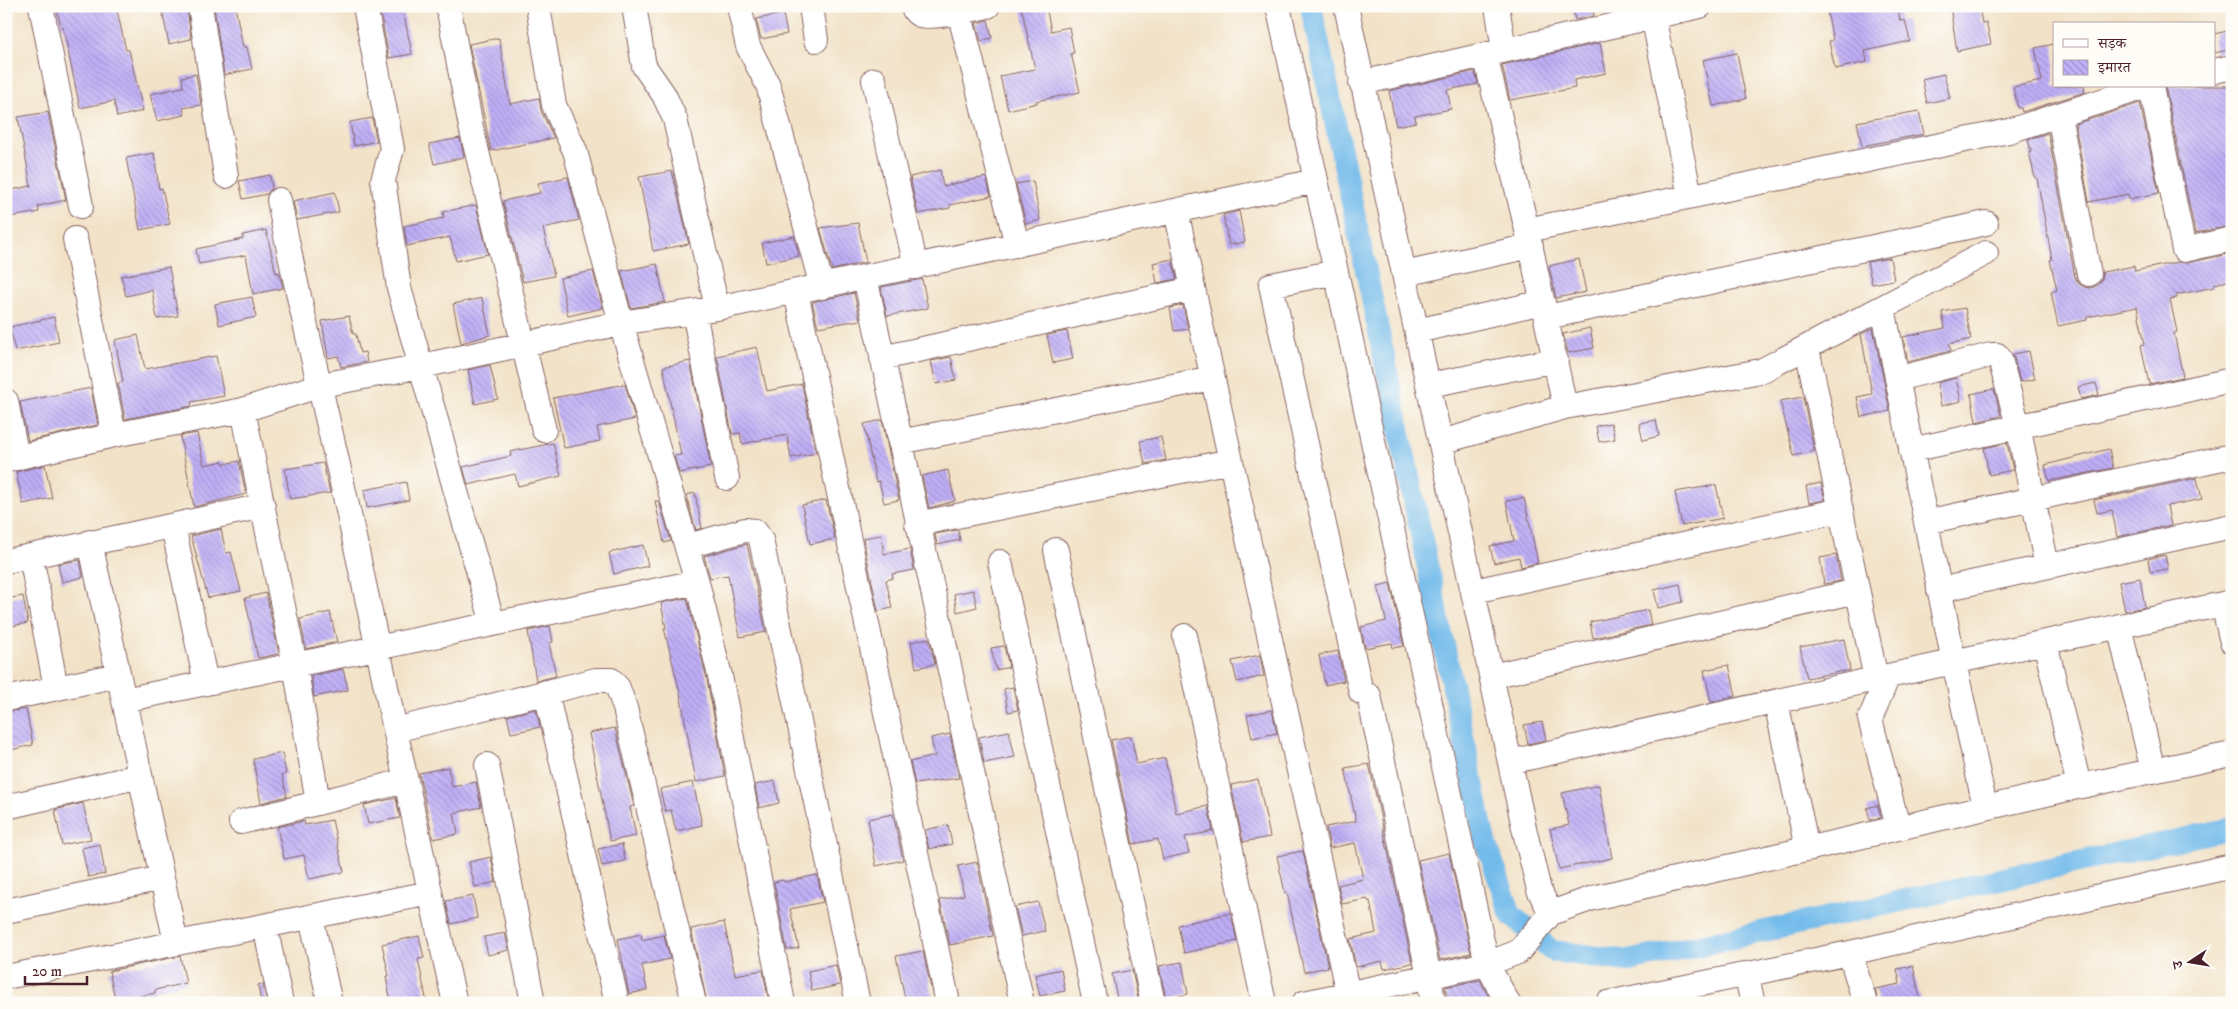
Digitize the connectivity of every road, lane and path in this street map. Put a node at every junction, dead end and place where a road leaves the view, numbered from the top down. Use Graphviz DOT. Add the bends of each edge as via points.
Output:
graph roads {
  1 [pos="41,6"];
  2 [pos="200,6"];
  3 [pos="365,6"];
  4 [pos="448,6"];
  5 [pos="538,6"];
  6 [pos="634,6"];
  7 [pos="739,6"];
  8 [pos="811,6"];
  9 [pos="912,6"];
  10 [pos="988,6"];
  11 [pos="1278,6"];
  12 [pos="1346,6"];
  13 [pos="1497,6"];
  14 [pos="1700,6"];
  15 [pos="959,11"];
  16 [pos="1653,16"];
  17 [pos="816,40"];
  18 [pos="1494,52"];
  19 [pos="874,80"];
  20 [pos="1361,83"];
  21 [pos="2144,88"];
  22 [pos="2150,88"];
  23 [pos="2059,115"];
  24 [pos="226,176"];
  25 [pos="1316,182"];
  26 [pos="1690,196"];
  27 [pos="279,200"];
  28 [pos="82,206"];
  29 [pos="1176,211"];
  30 [pos="1986,223"];
  31 [pos="1529,238"];
  32 [pos="75,239"];
  33 [pos="2232,239"];
  34 [pos="1017,245"];
  35 [pos="1986,253"];
  36 [pos="916,267"];
  37 [pos="1336,272"];
  38 [pos="1404,274"];
  39 [pos="2090,274"];
  40 [pos="865,277"];
  41 [pos="822,287"];
  42 [pos="1193,289"];
  43 [pos="796,292"];
  44 [pos="717,308"];
  45 [pos="1883,308"];
  46 [pos="1545,310"];
  47 [pos="694,312"];
  48 [pos="622,323"];
  49 [pos="1417,330"];
  50 [pos="522,344"];
  51 [pos="1807,348"];
  52 [pos="882,358"];
  53 [pos="1556,360"];
  54 [pos="422,366"];
  55 [pos="1212,378"];
  56 [pos="1897,379"];
  57 [pos="2232,380"];
  58 [pos="321,385"];
  59 [pos="1429,385"];
  60 [pos="6,401"];
  61 [pos="1565,407"];
  62 [pos="243,410"];
  63 [pos="2018,426"];
  64 [pos="544,430"];
  65 [pos="114,435"];
  66 [pos="900,442"];
  67 [pos="1441,442"];
  68 [pos="1911,450"];
  69 [pos="2232,456"];
  70 [pos="12,459"];
  71 [pos="1231,462"];
  72 [pos="727,478"];
  73 [pos="2034,499"];
  74 [pos="263,506"];
  75 [pos="1841,510"];
  76 [pos="1926,522"];
  77 [pos="917,524"];
  78 [pos="173,526"];
  79 [pos="2232,526"];
  80 [pos="90,542"];
  81 [pos="688,546"];
  82 [pos="1056,550"];
  83 [pos="31,556"];
  84 [pos="6,561"];
  85 [pos="1000,562"];
  86 [pos="2047,566"];
  87 [pos="697,582"];
  88 [pos="1939,590"];
  89 [pos="1474,591"];
  90 [pos="1857,591"];
  91 [pos="2227,603"];
  92 [pos="492,624"];
  93 [pos="2119,626"];
  94 [pos="1186,636"];
  95 [pos="2045,642"];
  96 [pos="2232,642"];
  97 [pos="378,648"];
  98 [pos="1954,662"];
  99 [pos="295,665"];
  100 [pos="118,675"];
  101 [pos="1492,676"];
  102 [pos="1882,678"];
  103 [pos="206,683"];
  104 [pos="56,688"];
  105 [pos="546,692"];
  106 [pos="6,699"];
  107 [pos="124,700"];
  108 [pos="1776,702"];
  109 [pos="395,730"];
  110 [pos="2232,754"];
  111 [pos="1510,762"];
  112 [pos="487,765"];
  113 [pos="2153,771"];
  114 [pos="140,776"];
  115 [pos="405,781"];
  116 [pos="2079,786"];
  117 [pos="318,803"];
  118 [pos="6,807"];
  119 [pos="1985,807"];
  120 [pos="241,822"];
  121 [pos="1898,828"];
  122 [pos="1807,848"];
  123 [pos="2232,866"];
  124 [pos="162,878"];
  125 [pos="430,893"];
  126 [pos="6,911"];
  127 [pos="311,917"];
  128 [pos="1548,917"];
  129 [pos="265,926"];
  130 [pos="176,943"];
  131 [pos="1850,953"];
  132 [pos="1487,964"];
  133 [pos="1746,974"];
  134 [pos="1430,976"];
  135 [pos="6,977"];
  136 [pos="1349,998"];
  137 [pos="1650,999"];
  138 [pos="282,1003"];
  139 [pos="330,1003"];
  140 [pos="455,1003"];
  141 [pos="533,1003"];
  142 [pos="618,1003"];
  143 [pos="694,1003"];
  144 [pos="782,1003"];
  145 [pos="858,1003"];
  146 [pos="948,1003"];
  147 [pos="1022,1003"];
  148 [pos="1095,1003"];
  149 [pos="1153,1003"];
  150 [pos="1264,1003"];
  151 [pos="1304,1003"];
  152 [pos="1433,1003"];
  153 [pos="1508,1003"];
  154 [pos="1608,1003"];
  155 [pos="1753,1003"];
  156 [pos="1865,1003"];
  1 -- 28 [label="street"];
  2 -- 24 [label="street"];
  3 -- 54 [label="street" via="392,149 384,180 399,288"];
  4 -- 50 [label="street" via="471,127"];
  5 -- 48 [label="street" via="554,105 575,151"];
  6 -- 44 [label="street" via="644,66 664,95 675,119"];
  7 -- 41 [label="street" via="748,46 768,85"];
  8 -- 17 [label="street"];
  9 -- 15 [label="street" via="918,15"];
  10 -- 15 [label="street"];
  11 -- 25 [label="street"];
  12 -- 20 [label="street"];
  13 -- 18 [label="street"];
  14 -- 16 [label="street"];
  15 -- 34 [label="street"];
  16 -- 18 [label="street"];
  16 -- 26 [label="street"];
  18 -- 20 [label="street"];
  18 -- 31 [label="street"];
  19 -- 36 [label="street"];
  20 -- 38 [label="street"];
  21 -- 23 [label="street"];
  22 -- 33 [label="street" via="2184,250"];
  23 -- 26 [label="street" via="2009,131"];
  23 -- 39 [label="street"];
  25 -- 29 [label="street"];
  25 -- 37 [label="street"];
  26 -- 31 [label="street"];
  27 -- 58 [label="street"];
  29 -- 34 [label="street"];
  29 -- 42 [label="street"];
  30 -- 46 [label="street"];
  31 -- 38 [label="street"];
  31 -- 46 [label="street"];
  32 -- 65 [label="street"];
  34 -- 36 [label="street"];
  35 -- 45 [label="street"];
  36 -- 40 [label="street"];
  37 -- 132 [label="street"];
  37 -- 134 [label="street" via="1272,285 1361,692 1369,696"];
  38 -- 49 [label="street"];
  40 -- 41 [label="street"];
  40 -- 52 [label="street"];
  41 -- 43 [label="street"];
  42 -- 52 [label="street"];
  42 -- 55 [label="street"];
  43 -- 44 [label="street"];
  43 -- 146 [label="street"];
  44 -- 47 [label="street"];
  45 -- 51 [label="street"];
  45 -- 56 [label="street"];
  46 -- 49 [label="street"];
  46 -- 53 [label="street"];
  47 -- 48 [label="street"];
  47 -- 72 [label="street"];
  48 -- 50 [label="street"];
  48 -- 81 [label="street"];
  49 -- 59 [label="street"];
  50 -- 54 [label="street"];
  50 -- 64 [label="street"];
  51 -- 61 [label="street" via="1761,371"];
  51 -- 75 [label="street"];
  52 -- 66 [label="street"];
  53 -- 59 [label="street"];
  53 -- 61 [label="street"];
  54 -- 58 [label="street"];
  54 -- 92 [label="street"];
  55 -- 66 [label="street"];
  55 -- 71 [label="street"];
  56 -- 63 [label="street" via="1997,355"];
  56 -- 68 [label="street"];
  57 -- 63 [label="street"];
  58 -- 62 [label="street"];
  58 -- 97 [label="street"];
  59 -- 67 [label="street"];
  60 -- 70 [label="street"];
  61 -- 67 [label="street"];
  62 -- 65 [label="street"];
  62 -- 74 [label="street"];
  63 -- 68 [label="street"];
  63 -- 73 [label="street"];
  65 -- 70 [label="street"];
  66 -- 77 [label="street"];
  67 -- 89 [label="street"];
  68 -- 76 [label="street"];
  69 -- 73 [label="street"];
  71 -- 77 [label="street"];
  71 -- 136 [label="street"];
  73 -- 76 [label="street"];
  73 -- 86 [label="street"];
  74 -- 78 [label="street"];
  74 -- 99 [label="street"];
  75 -- 89 [label="street"];
  75 -- 90 [label="street"];
  76 -- 88 [label="street"];
  77 -- 147 [label="street"];
  78 -- 80 [label="street"];
  78 -- 103 [label="street"];
  79 -- 86 [label="street"];
  80 -- 83 [label="street"];
  80 -- 100 [label="street"];
  81 -- 87 [label="street"];
  81 -- 145 [label="street" via="745,530 755,531 761,540"];
  82 -- 149 [label="street"];
  83 -- 84 [label="street"];
  83 -- 104 [label="street"];
  85 -- 148 [label="street"];
  86 -- 88 [label="street"];
  87 -- 92 [label="street"];
  87 -- 144 [label="street" via="720,676"];
  88 -- 98 [label="street"];
  89 -- 101 [label="street"];
  90 -- 101 [label="street"];
  90 -- 102 [label="street"];
  91 -- 93 [label="street"];
  91 -- 96 [label="street"];
  92 -- 97 [label="street"];
  93 -- 95 [label="street"];
  93 -- 113 [label="street"];
  94 -- 150 [label="street"];
  95 -- 98 [label="street"];
  95 -- 116 [label="street"];
  97 -- 99 [label="street"];
  97 -- 109 [label="street"];
  98 -- 102 [label="street"];
  98 -- 119 [label="street"];
  99 -- 103 [label="street"];
  99 -- 117 [label="street"];
  100 -- 104 [label="street"];
  100 -- 107 [label="street"];
  101 -- 111 [label="street"];
  102 -- 108 [label="street"];
  102 -- 121 [label="street" via="1870,719"];
  103 -- 107 [label="street"];
  104 -- 106 [label="street"];
  105 -- 109 [label="street"];
  105 -- 142 [label="street"];
  105 -- 143 [label="street" via="596,680 611,680 618,688"];
  107 -- 114 [label="street"];
  108 -- 111 [label="street"];
  108 -- 122 [label="street"];
  109 -- 115 [label="street"];
  110 -- 113 [label="street"];
  111 -- 128 [label="street"];
  112 -- 141 [label="street"];
  113 -- 116 [label="street"];
  114 -- 118 [label="street"];
  114 -- 124 [label="street"];
  115 -- 117 [label="street"];
  115 -- 125 [label="street"];
  116 -- 119 [label="street"];
  117 -- 120 [label="street"];
  119 -- 121 [label="street"];
  121 -- 122 [label="street"];
  122 -- 128 [label="street" via="1593,898"];
  123 -- 131 [label="street"];
  124 -- 126 [label="street"];
  124 -- 130 [label="street"];
  125 -- 127 [label="street"];
  125 -- 140 [label="street"];
  127 -- 129 [label="street"];
  127 -- 139 [label="street"];
  128 -- 132 [label="street" via="1518,952"];
  129 -- 130 [label="street"];
  129 -- 138 [label="street"];
  130 -- 135 [label="street"];
  131 -- 133 [label="street"];
  131 -- 156 [label="street"];
  132 -- 134 [label="street"];
  132 -- 153 [label="street"];
  133 -- 137 [label="street"];
  133 -- 155 [label="street"];
  134 -- 136 [label="street"];
  134 -- 152 [label="street"];
  136 -- 151 [label="street"];
  137 -- 154 [label="street"];
}
